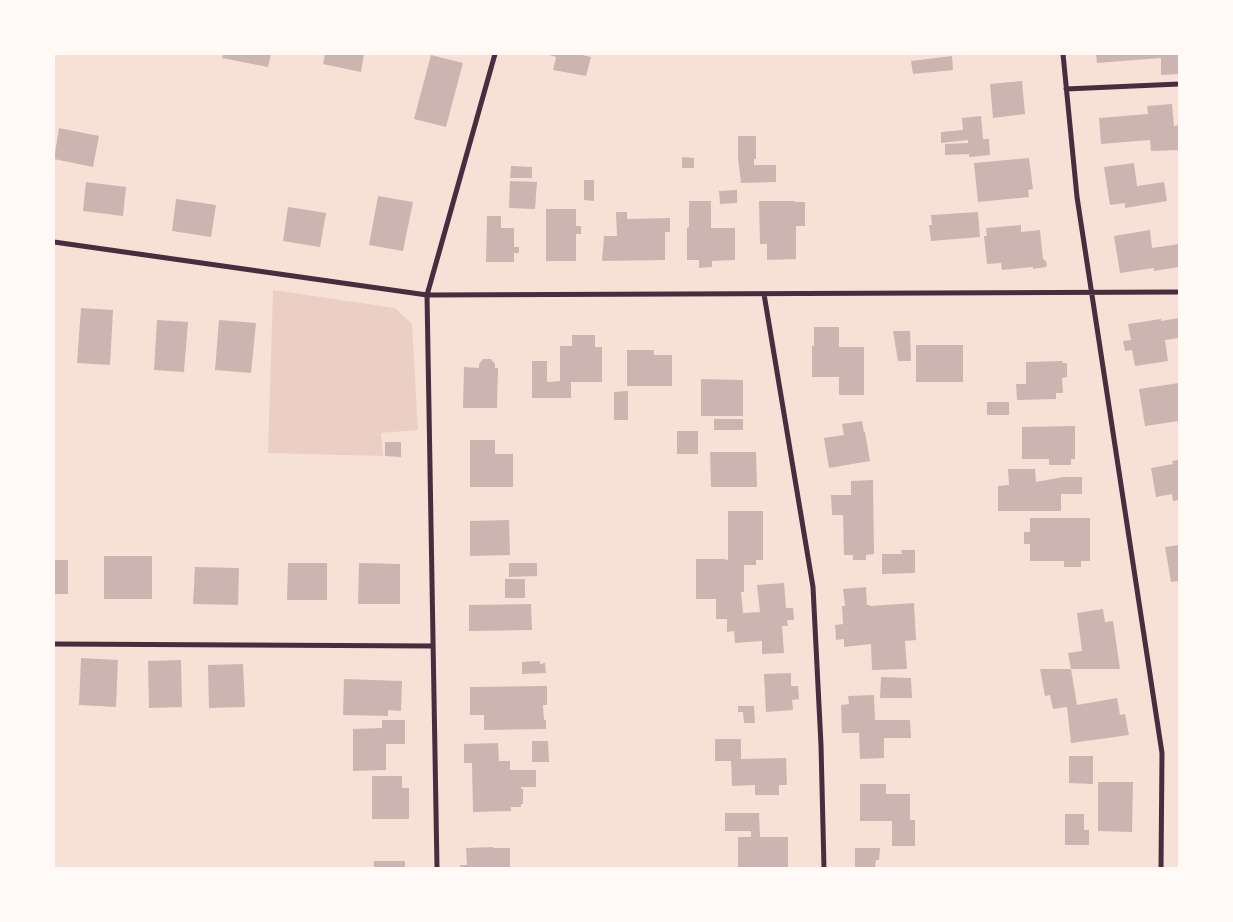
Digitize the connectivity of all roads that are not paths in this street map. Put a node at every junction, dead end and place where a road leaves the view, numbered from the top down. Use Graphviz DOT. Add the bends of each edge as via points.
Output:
graph roads {
  1 [pos="495,54"];
  2 [pos="1063,54"];
  3 [pos="1179,84"];
  4 [pos="1066,89"];
  5 [pos="54,242"];
  6 [pos="1092,292"];
  7 [pos="1179,292"];
  8 [pos="764,294"];
  9 [pos="427,295"];
  10 [pos="54,644"];
  11 [pos="433,646"];
  12 [pos="437,868"];
  13 [pos="824,868"];
  14 [pos="1161,868"];
  1 -- 9 [label="street"];
  2 -- 4 [label="street"];
  3 -- 4 [label="street"];
  4 -- 6 [label="street" via="1077,197"];
  5 -- 9 [label="street"];
  6 -- 7 [label="street"];
  6 -- 8 [label="street"];
  6 -- 14 [label="street" via="1162,753"];
  8 -- 9 [label="street"];
  8 -- 13 [label="street" via="813,587"];
  9 -- 11 [label="street"];
  10 -- 11 [label="street"];
  11 -- 12 [label="street"];
}
